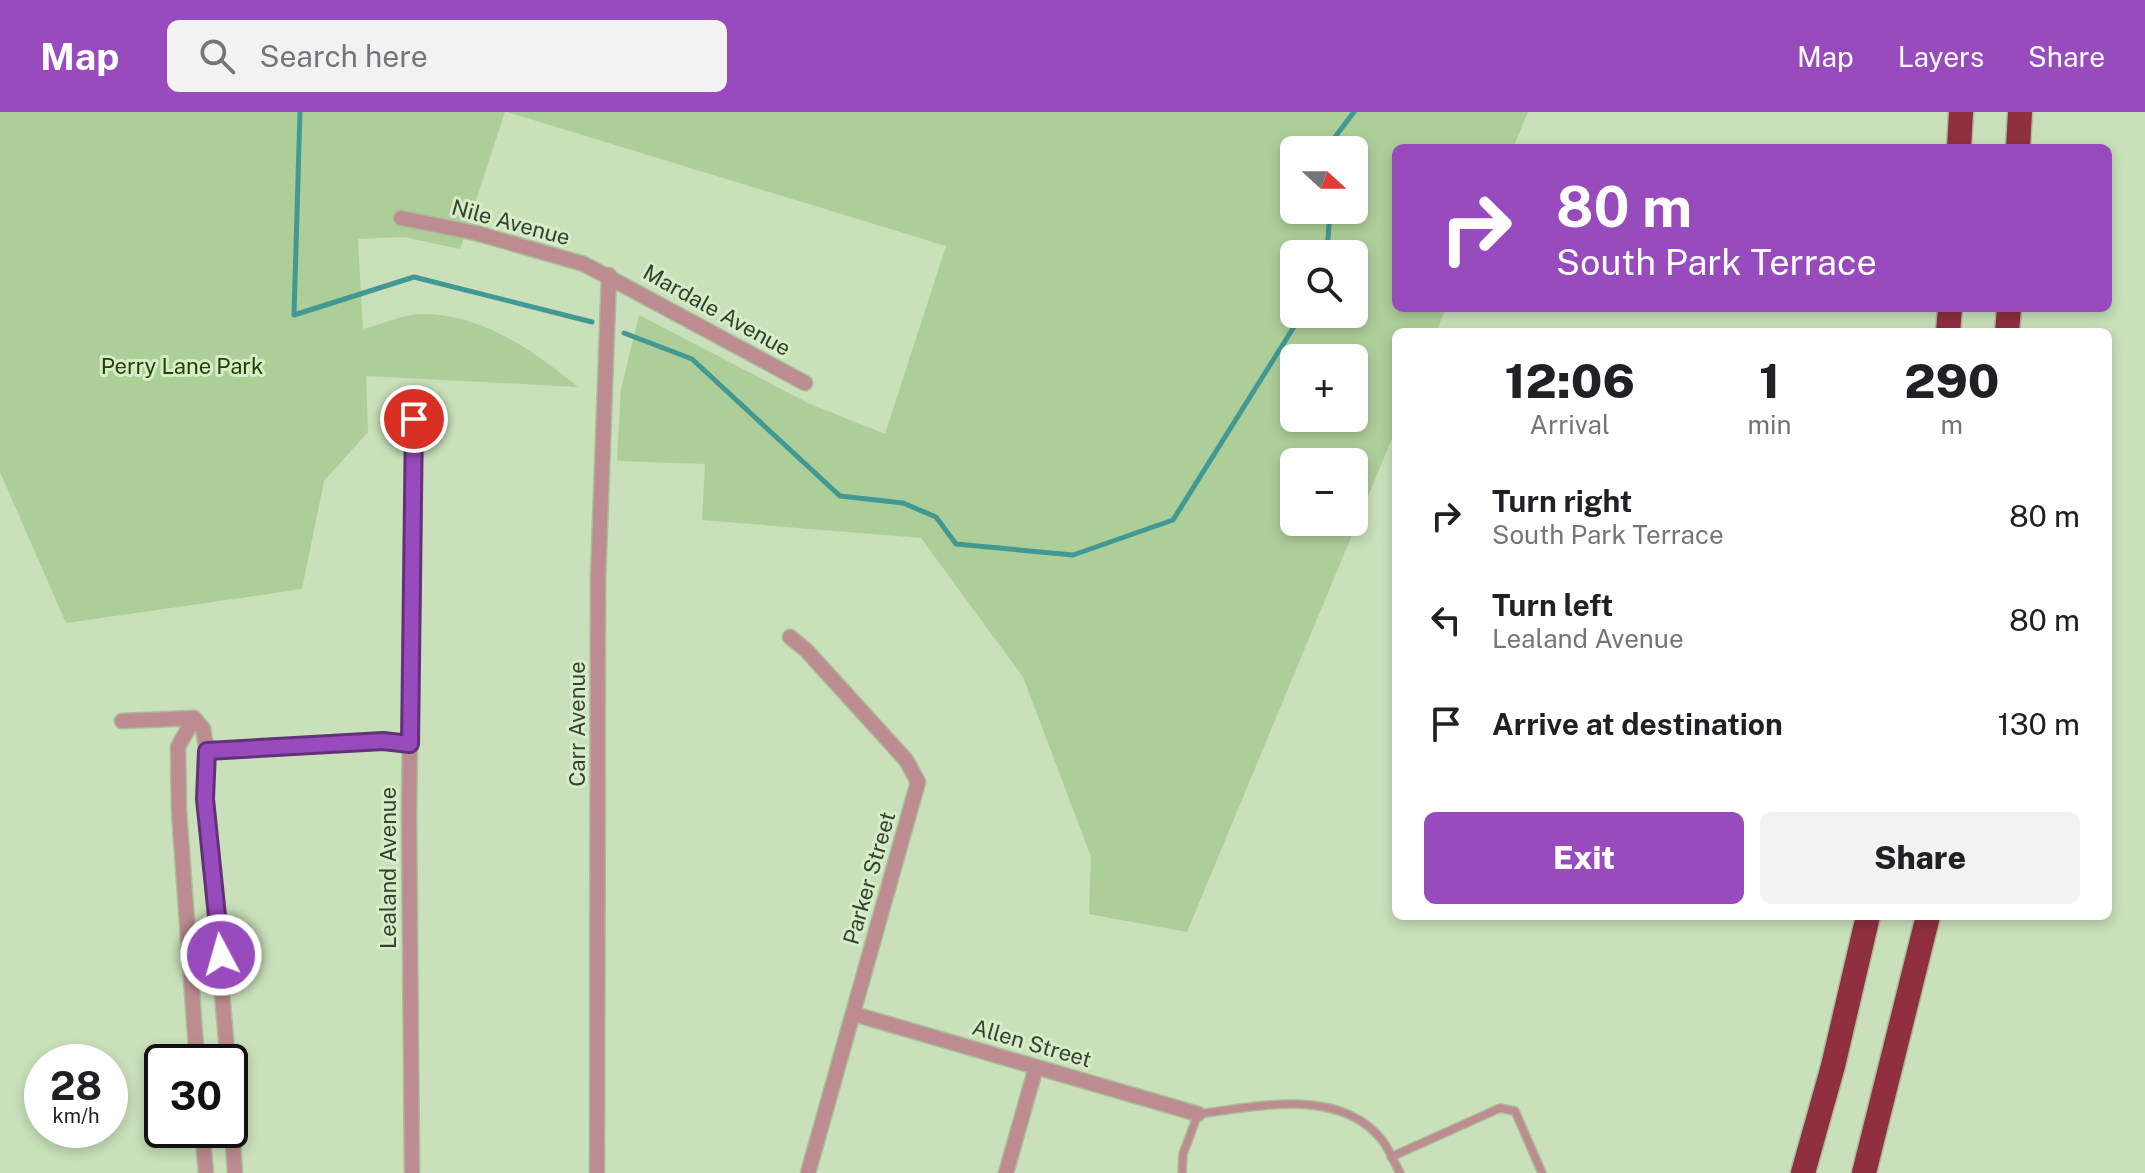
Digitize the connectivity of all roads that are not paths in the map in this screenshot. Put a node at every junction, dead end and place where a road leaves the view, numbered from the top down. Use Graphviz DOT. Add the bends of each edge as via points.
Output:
graph roads {
  1 [pos="1961,112"];
  2 [pos="2020,112"];
  3 [pos="1959,144"];
  4 [pos="2018,144"];
  5 [pos="401,218"];
  6 [pos="609,275"];
  7 [pos="805,383"];
  8 [pos="414,419"];
  9 [pos="790,637"];
  10 [pos="194,718"];
  11 [pos="122,721"];
  12 [pos="410,744"];
  13 [pos="207,751"];
  14 [pos="1867,920"];
  15 [pos="1927,920"];
  16 [pos="854,1014"];
  17 [pos="196,1044"];
  18 [pos="226,1044"];
  19 [pos="1036,1067"];
  20 [pos="1198,1114"];
  21 [pos="204,1148"];
  22 [pos="233,1148"];
  23 [pos="1391,1157"];
  24 [pos="206,1173"];
  25 [pos="235,1173"];
  26 [pos="412,1173"];
  27 [pos="597,1173"];
  28 [pos="808,1173"];
  29 [pos="1006,1173"];
  30 [pos="1182,1173"];
  31 [pos="1400,1173"];
  32 [pos="1542,1173"];
  33 [pos="1803,1173"];
  34 [pos="1864,1173"];
  1 -- 3 [label="highway"];
  2 -- 4 [label="highway"];
  5 -- 6 [label="street, Nile Avenue" via="504,241"];
  6 -- 7 [label="street, Mardale Avenue"];
  6 -- 27 [label="street, Carr Avenue" via="598,579"];
  8 -- 12 [label="street, Lealand Avenue"];
  9 -- 16 [label="street, Parker Street" via="906,760 918,782"];
  10 -- 11 [label="street"];
  10 -- 13 [label="street" via="203,729"];
  10 -- 17 [label="street" via="178,747"];
  12 -- 13 [label="street" via="371,741"];
  12 -- 26 [label="street, Lealand Avenue"];
  13 -- 18 [label="street" via="205,799"];
  14 -- 33 [label="highway"];
  15 -- 34 [label="highway"];
  16 -- 19 [label="street, Allen Street"];
  16 -- 28 [label="street, Parker Street"];
  19 -- 20 [label="street, Allen Street"];
  19 -- 29 [label="street"];
  20 -- 23 [label="lane" via="1302,1101 1359,1120 1382,1140"];
  20 -- 30 [label="lane" via="1183,1154"];
  21 -- 24 [label="street"];
  22 -- 25 [label="street"];
  23 -- 31 [label="lane"];
  23 -- 32 [label="lane" via="1500,1108 1515,1111"];
}
